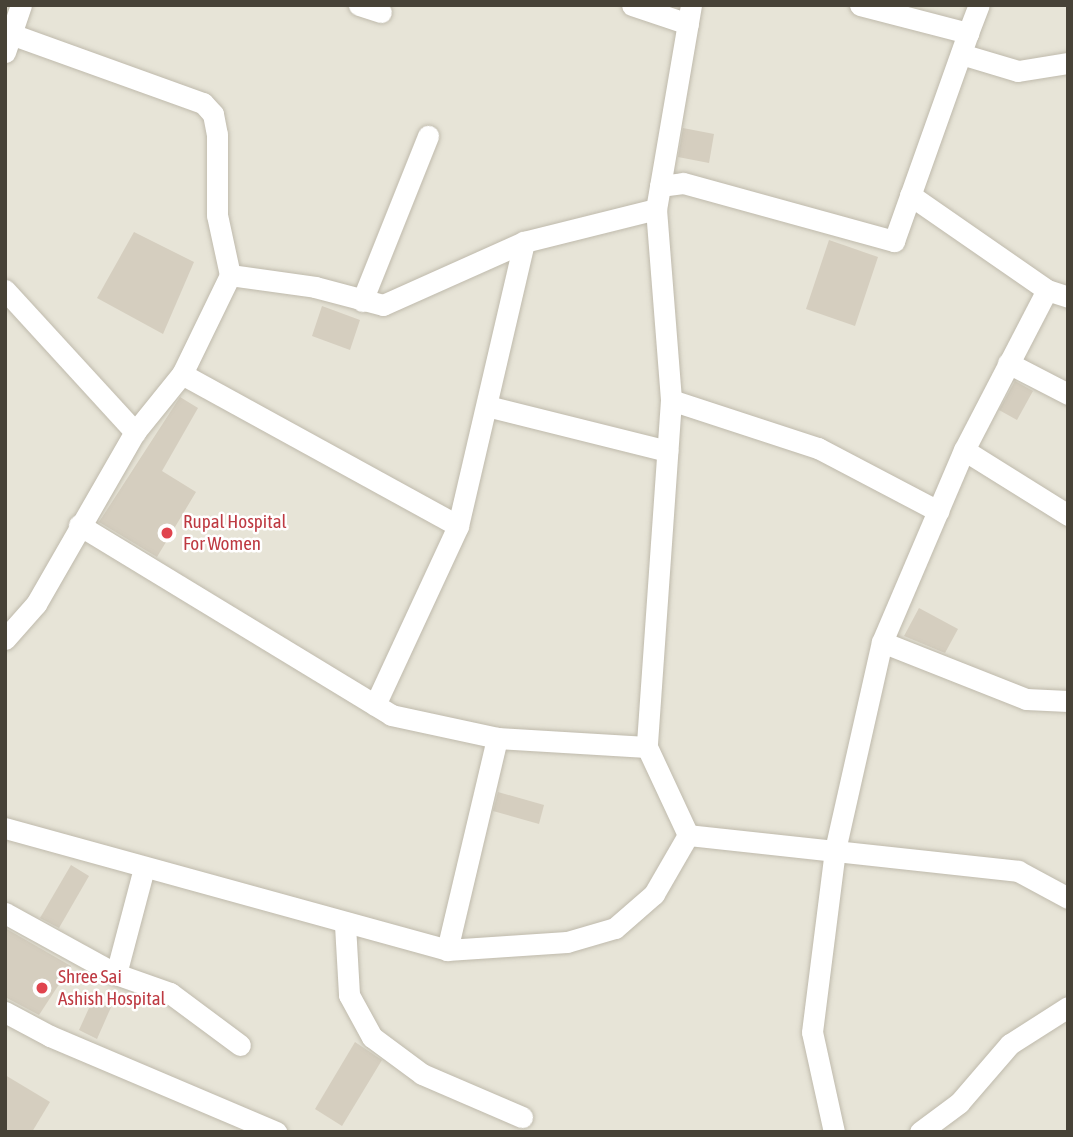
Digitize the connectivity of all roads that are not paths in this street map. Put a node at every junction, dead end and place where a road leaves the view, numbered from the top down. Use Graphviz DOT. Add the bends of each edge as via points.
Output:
graph roads {
  1 [pos="21,5"];
  2 [pos="359,5"];
  3 [pos="632,5"];
  4 [pos="860,5"];
  5 [pos="979,5"];
  6 [pos="381,12"];
  7 [pos="690,15"];
  8 [pos="968,33"];
  9 [pos="8,43"];
  10 [pos="961,54"];
  11 [pos="1068,63"];
  12 [pos="428,136"];
  13 [pos="660,186"];
  14 [pos="910,195"];
  15 [pos="656,209"];
  16 [pos="524,242"];
  17 [pos="230,275"];
  18 [pos="5,289"];
  19 [pos="1047,290"];
  20 [pos="1068,297"];
  21 [pos="362,302"];
  22 [pos="1008,363"];
  23 [pos="182,374"];
  24 [pos="1068,394"];
  25 [pos="671,400"];
  26 [pos="487,405"];
  27 [pos="135,432"];
  28 [pos="964,450"];
  29 [pos="667,451"];
  30 [pos="937,510"];
  31 [pos="1068,515"];
  32 [pos="79,525"];
  33 [pos="458,526"];
  34 [pos="5,639"];
  35 [pos="881,642"];
  36 [pos="1068,701"];
  37 [pos="375,705"];
  38 [pos="497,738"];
  39 [pos="647,747"];
  40 [pos="5,828"];
  41 [pos="688,835"];
  42 [pos="835,850"];
  43 [pos="144,868"];
  44 [pos="1068,898"];
  45 [pos="5,913"];
  46 [pos="345,925"];
  47 [pos="447,950"];
  48 [pos="116,974"];
  49 [pos="1068,1007"];
  50 [pos="5,1012"];
  51 [pos="240,1045"];
  52 [pos="522,1117"];
  53 [pos="276,1132"];
  54 [pos="834,1132"];
  55 [pos="920,1132"];
  1 -- 9 [label="street"];
  2 -- 6 [label="street"];
  3 -- 7 [label="street"];
  4 -- 8 [label="street"];
  5 -- 8 [label="street"];
  7 -- 13 [label="street"];
  8 -- 10 [label="street"];
  9 -- 17 [label="street" via="203,103 213,114 217,215"];
  10 -- 11 [label="street" via="1018,71"];
  10 -- 14 [label="street"];
  12 -- 21 [label="street"];
  13 -- 14 [label="street" via="683,183 894,241"];
  13 -- 15 [label="street"];
  14 -- 19 [label="street"];
  15 -- 16 [label="street"];
  15 -- 25 [label="street"];
  16 -- 21 [label="street" via="400,302"];
  16 -- 26 [label="street"];
  17 -- 21 [label="street" via="315,287"];
  17 -- 23 [label="street"];
  18 -- 27 [label="street"];
  19 -- 20 [label="street"];
  19 -- 22 [label="street"];
  22 -- 24 [label="street"];
  22 -- 28 [label="street"];
  23 -- 27 [label="street"];
  23 -- 33 [label="street"];
  25 -- 29 [label="street"];
  25 -- 30 [label="street" via="818,449"];
  26 -- 29 [label="street"];
  26 -- 33 [label="street"];
  27 -- 32 [label="street"];
  28 -- 30 [label="street"];
  28 -- 31 [label="street"];
  29 -- 39 [label="street"];
  30 -- 35 [label="street"];
  32 -- 34 [label="street" via="36,604"];
  32 -- 37 [label="street"];
  33 -- 37 [label="street"];
  35 -- 36 [label="street" via="1026,699"];
  35 -- 42 [label="street"];
  37 -- 38 [label="street" via="391,715"];
  38 -- 39 [label="street"];
  38 -- 47 [label="street"];
  39 -- 41 [label="street"];
  40 -- 43 [label="street"];
  41 -- 42 [label="street"];
  41 -- 47 [label="street" via="654,894 615,928 567,942"];
  42 -- 44 [label="street" via="1018,871"];
  42 -- 54 [label="street" via="812,1032"];
  43 -- 46 [label="street"];
  43 -- 48 [label="street"];
  45 -- 48 [label="street"];
  46 -- 47 [label="street"];
  46 -- 52 [label="street" via="344,971 349,995 372,1037 422,1074"];
  48 -- 51 [label="street" via="170,993"];
  49 -- 55 [label="street" via="1010,1044 959,1103"];
  50 -- 53 [label="street" via="50,1036"];
}
